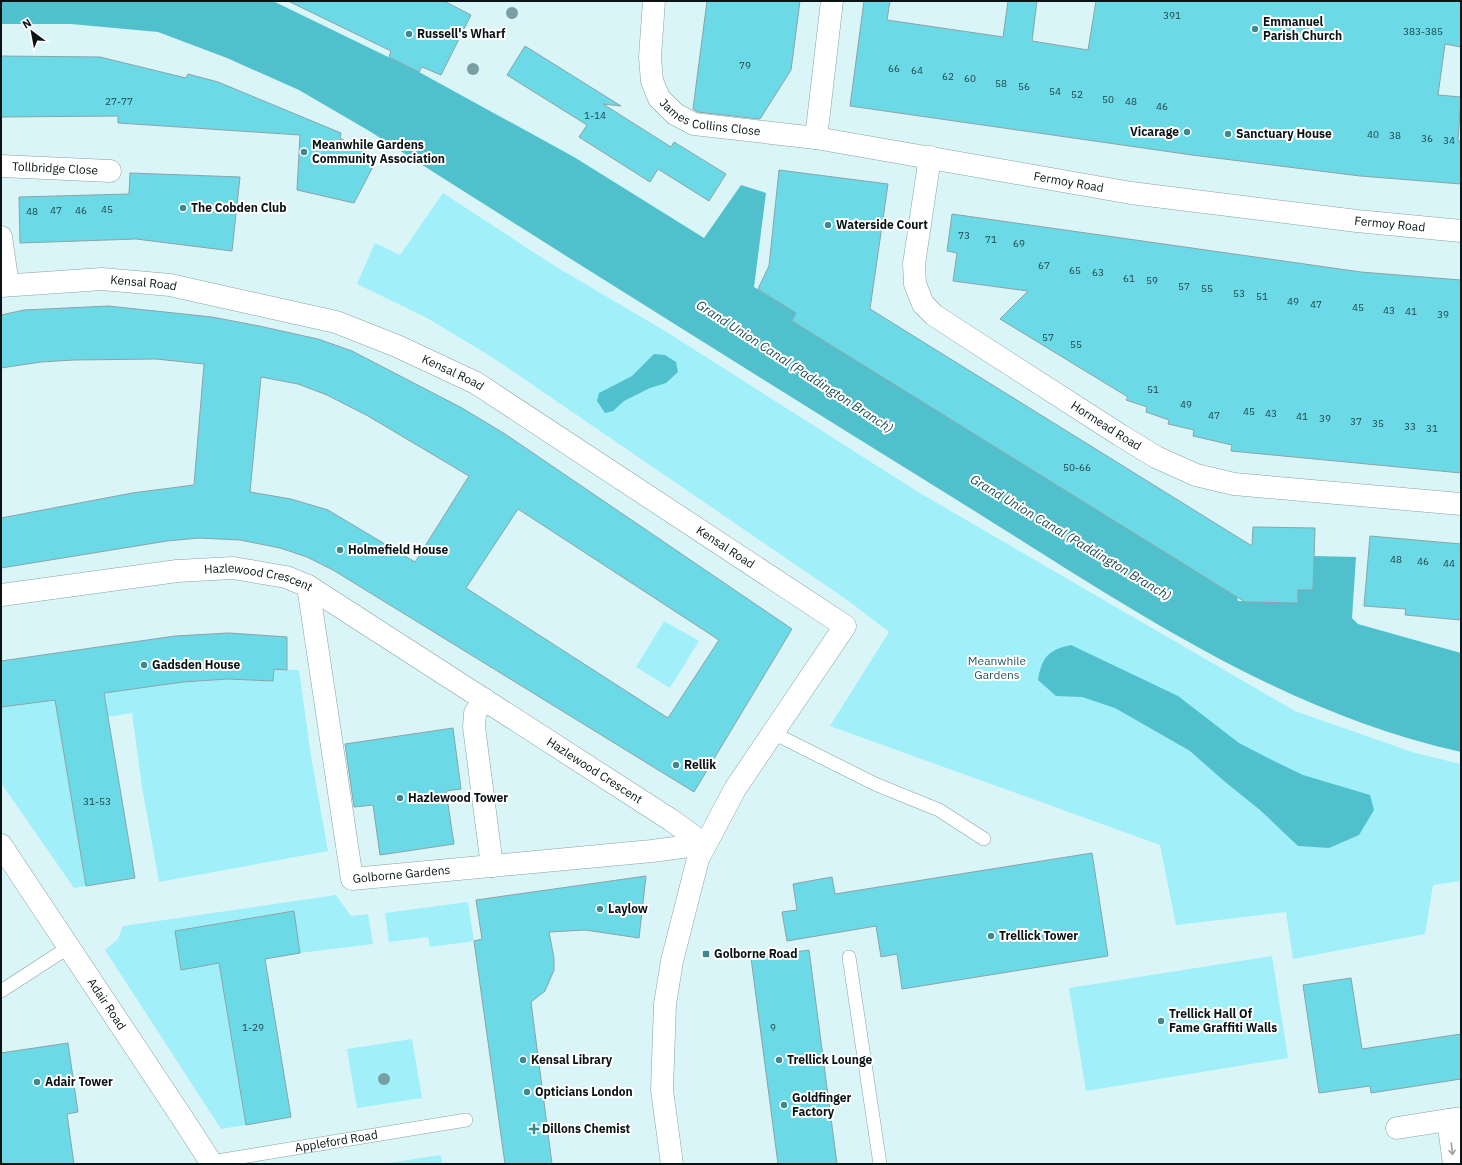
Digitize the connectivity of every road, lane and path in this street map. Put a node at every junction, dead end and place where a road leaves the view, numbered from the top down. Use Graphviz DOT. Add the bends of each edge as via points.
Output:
graph roads {
  1 [pos="654,1"];
  2 [pos="832,1"];
  3 [pos="816,138"];
  4 [pos="930,156"];
  5 [pos="1,166"];
  6 [pos="110,171"];
  7 [pos="1461,231"];
  8 [pos="1,237"];
  9 [pos="5,285"];
  10 [pos="1461,504"];
  11 [pos="308,586"];
  12 [pos="1,595"];
  13 [pos="484,699"];
  14 [pos="773,733"];
  15 [pos="671,820"];
  16 [pos="984,839"];
  17 [pos="704,844"];
  18 [pos="1,845"];
  19 [pos="652,852"];
  20 [pos="492,866"];
  21 [pos="69,947"];
  22 [pos="849,957"];
  23 [pos="1,991"];
  24 [pos="1454,1119"];
  25 [pos="466,1120"];
  26 [pos="1397,1128"];
  27 [pos="210,1163"];
  28 [pos="672,1164"];
  29 [pos="880,1164"];
  30 [pos="1454,1164"];
  1 -- 3 [label="street, James Collins Close" via="650,57 652,81 659,98 675,114 694,124"];
  2 -- 3 [label="street"];
  3 -- 4 [label="street, Fermoy Road"];
  4 -- 7 [label="street, Fermoy Road" via="1131,193"];
  4 -- 10 [label="street, Hormead Road" via="914,264 915,284 923,304 934,315 1156,457 1196,475 1234,484"];
  5 -- 6 [label="street, Tollbridge Close"];
  8 -- 9 [label="street"];
  9 -- 14 [label="street, Kensal Road" via="102,279 170,285 336,322 476,383 845,626"];
  11 -- 12 [label="street, Hazlewood Crescent" via="286,577 233,568 177,571"];
  11 -- 13 [label="street, Hazlewood Crescent"];
  11 -- 20 [label="street, Golborne Gardens" via="352,879"];
  13 -- 15 [label="street, Hazlewood Crescent"];
  13 -- 20 [label="street" via="475,713 474,726"];
  14 -- 16 [label="lane" via="875,784 939,810"];
  14 -- 17 [label="street" via="734,789"];
  15 -- 17 [label="street, Hazlewood Crescent"];
  15 -- 19 [label="street"];
  17 -- 19 [label="street, Golborne Gardens"];
  17 -- 28 [label="street" via="672,961 665,1004 662,1090"];
  18 -- 21 [label="street, Adair Road"];
  19 -- 20 [label="street, Golborne Gardens"];
  21 -- 23 [label="lane"];
  21 -- 27 [label="street, Adair Road"];
  22 -- 29 [label="lane"];
  24 -- 26 [label="street"];
  24 -- 30 [label="street, one-way"];
  25 -- 27 [label="lane, Appleford Road"];
}
